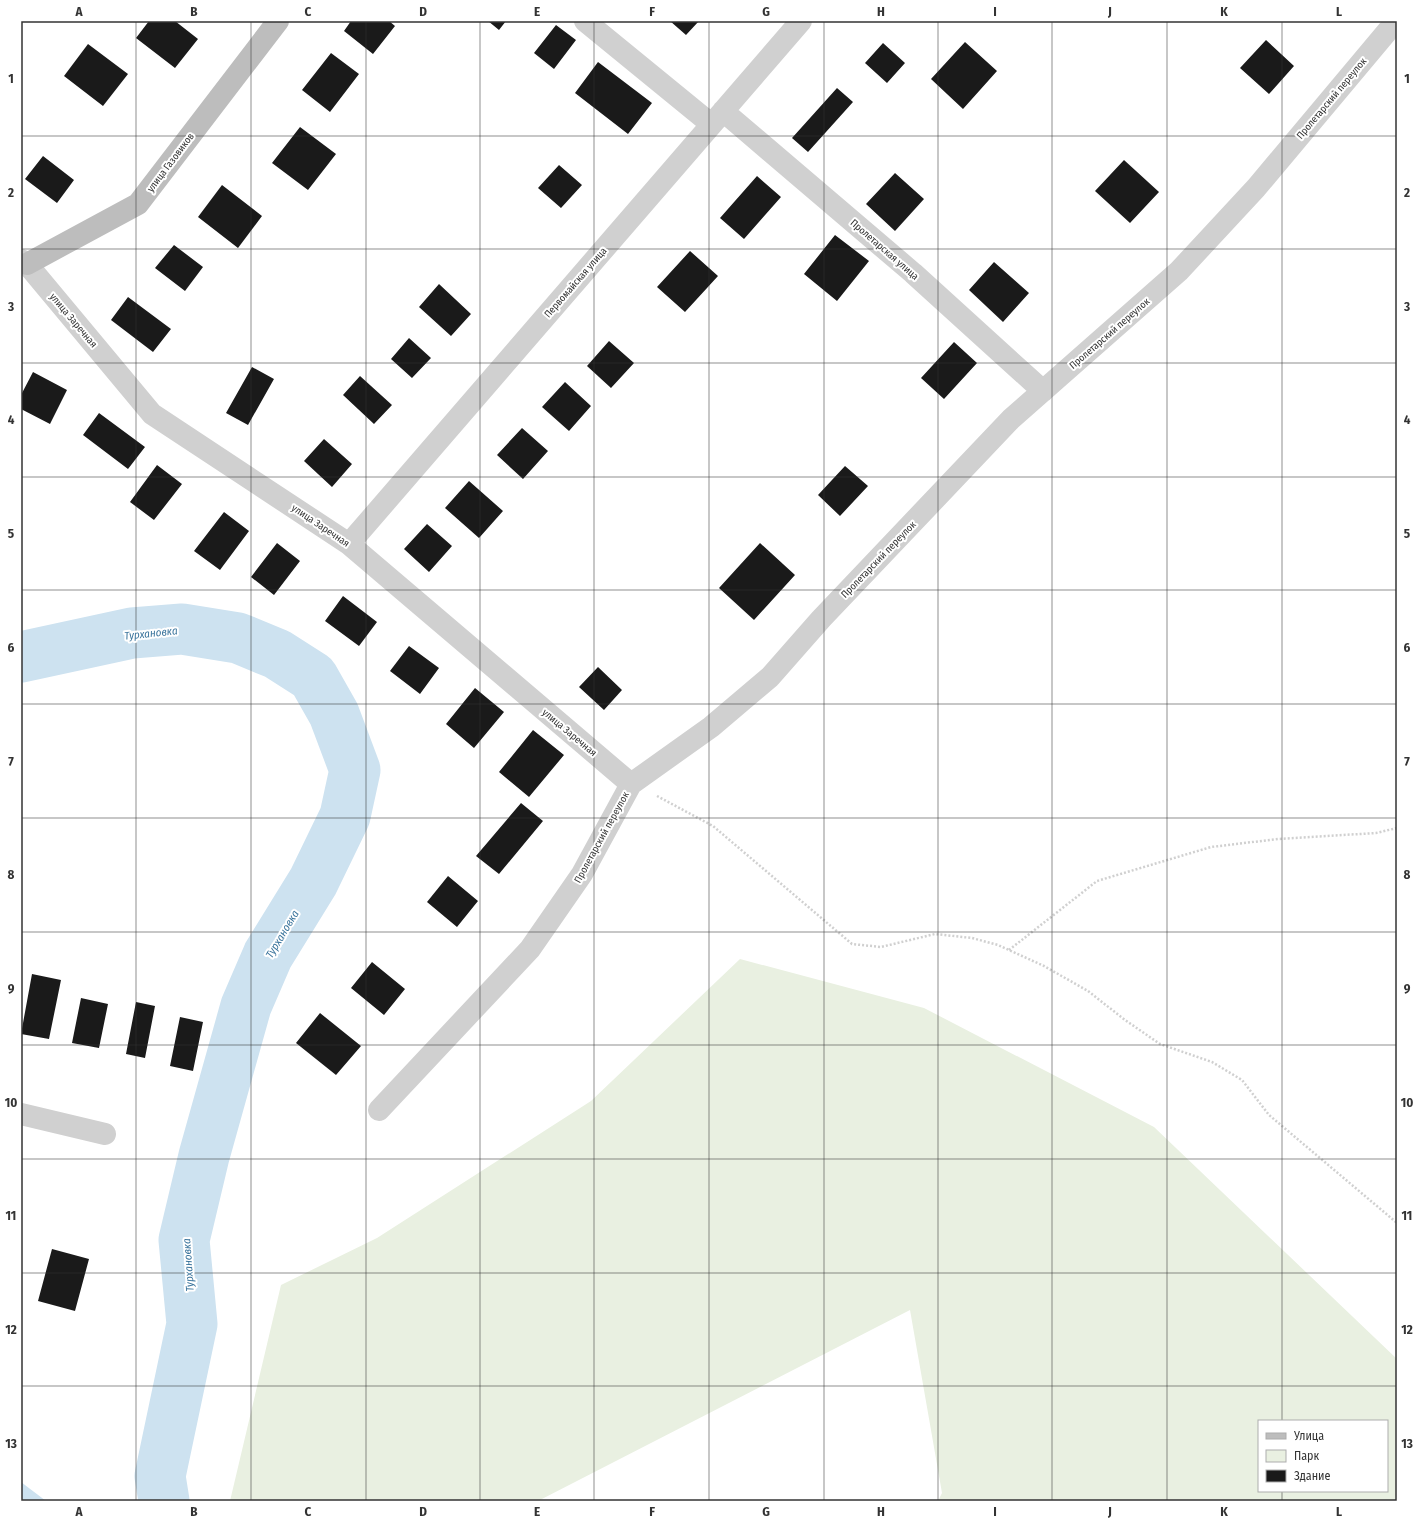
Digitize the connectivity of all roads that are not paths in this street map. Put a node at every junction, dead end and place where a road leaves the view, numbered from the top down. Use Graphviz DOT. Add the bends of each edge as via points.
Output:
graph roads {
  1 [pos="278,21"];
  2 [pos="585,21"];
  3 [pos="801,21"];
  4 [pos="1396,21"];
  5 [pos="717,118"];
  6 [pos="24,262"];
  7 [pos="1043,391"];
  8 [pos="349,544"];
  9 [pos="631,784"];
  10 [pos="380,1110"];
  11 [pos="21,1114"];
  12 [pos="105,1134"];
  1 -- 6 [label="main road, улица Газовиков" via="138,204"];
  2 -- 5 [label="street, Пролетарская улица"];
  3 -- 5 [label="street, Первомайская улица"];
  4 -- 7 [label="street, Пролетарский переулок" via="1256,188 1180,271"];
  5 -- 7 [label="street, Пролетарская улица" via="913,273"];
  5 -- 8 [label="street, Первомайская улица"];
  6 -- 8 [label="street, улица Заречная" via="152,414"];
  7 -- 9 [label="street, Пролетарский переулок" via="1011,419 826,613 770,677 711,727"];
  8 -- 9 [label="street, улица Заречная"];
  9 -- 10 [label="street, Пролетарский переулок" via="582,874 530,949"];
  11 -- 12 [label="street"];
}
